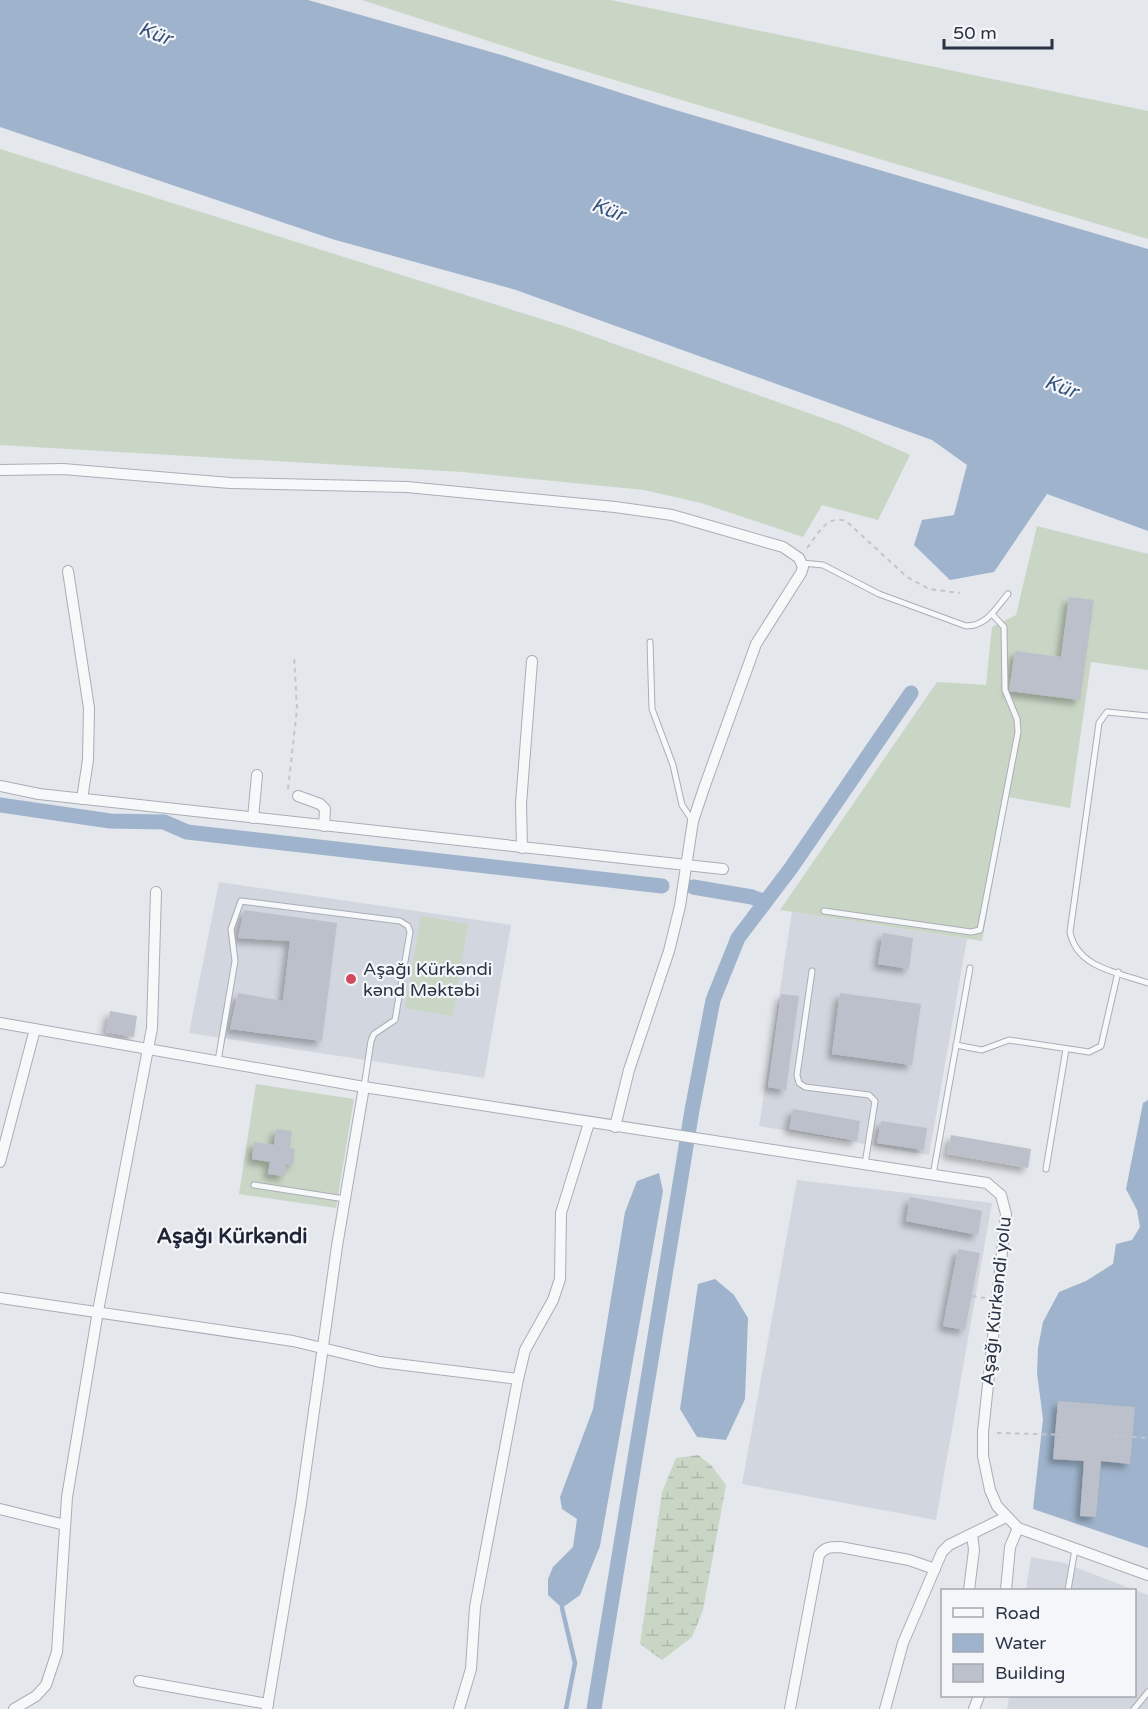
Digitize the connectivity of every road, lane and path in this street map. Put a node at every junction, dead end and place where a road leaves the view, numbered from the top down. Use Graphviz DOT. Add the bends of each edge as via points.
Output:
graph roads {
  1 [pos="0,470"];
  2 [pos="800,560"];
  3 [pos="68,571"];
  4 [pos="960,593"];
  5 [pos="1008,594"];
  6 [pos="992,614"];
  7 [pos="650,642"];
  8 [pos="294,656"];
  9 [pos="532,662"];
  10 [pos="1148,716"];
  11 [pos="257,775"];
  12 [pos="0,786"];
  13 [pos="288,789"];
  14 [pos="298,796"];
  15 [pos="81,799"];
  16 [pos="254,818"];
  17 [pos="693,821"];
  18 [pos="324,826"];
  19 [pos="522,848"];
  20 [pos="686,865"];
  21 [pos="723,869"];
  22 [pos="156,892"];
  23 [pos="824,911"];
  24 [pos="970,968"];
  25 [pos="812,971"];
  26 [pos="1118,972"];
  27 [pos="1148,983"];
  28 [pos="0,1023"];
  29 [pos="35,1029"];
  30 [pos="956,1045"];
  31 [pos="1066,1049"];
  32 [pos="148,1050"];
  33 [pos="218,1062"];
  34 [pos="364,1088"];
  35 [pos="590,1123"];
  36 [pos="615,1127"];
  37 [pos="0,1162"];
  38 [pos="865,1164"];
  39 [pos="1046,1169"];
  40 [pos="933,1175"];
  41 [pos="254,1185"];
  42 [pos="345,1199"];
  43 [pos="0,1298"];
  44 [pos="98,1311"];
  45 [pos="322,1347"];
  46 [pos="518,1379"];
  47 [pos="982,1432"];
  48 [pos="1072,1435"];
  49 [pos="1114,1436"];
  50 [pos="1148,1438"];
  51 [pos="0,1509"];
  52 [pos="1006,1517"];
  53 [pos="65,1525"];
  54 [pos="1018,1528"];
  55 [pos="972,1534"];
  56 [pos="1075,1550"];
  57 [pos="935,1569"];
  58 [pos="1148,1575"];
  59 [pos="969,1589"];
  60 [pos="1006,1589"];
  61 [pos="1068,1589"];
  62 [pos="140,1681"];
  63 [pos="1148,1692"];
  64 [pos="267,1707"];
  65 [pos="14,1709"];
  66 [pos="459,1709"];
  67 [pos="790,1709"];
  68 [pos="885,1709"];
  69 [pos="1134,1709"];
  1 -- 2 [label="street" via="63,469 230,483 407,487 615,507 672,515 783,547"];
  2 -- 4 [label="path" via="829,521 836,518 846,521 907,577 929,589"];
  2 -- 6 [label="lane" via="823,565 879,594 966,627 977,626"];
  2 -- 17 [label="street" via="801,573 796,584 756,644"];
  3 -- 15 [label="street" via="89,708 88,760"];
  5 -- 6 [label="lane"];
  6 -- 23 [label="lane" via="1004,627 1005,690 1018,725 980,930 970,932"];
  7 -- 17 [label="lane" via="652,709 673,765 682,806"];
  8 -- 13 [label="path" via="297,710"];
  9 -- 19 [label="street" via="521,804"];
  10 -- 26 [label="lane" via="1107,712 1099,723 1070,932 1080,956"];
  11 -- 16 [label="street"];
  12 -- 15 [label="street"];
  14 -- 18 [label="street" via="320,804 325,814"];
  15 -- 16 [label="street"];
  16 -- 18 [label="street"];
  17 -- 20 [label="street"];
  18 -- 19 [label="street"];
  19 -- 20 [label="street"];
  20 -- 21 [label="street"];
  20 -- 36 [label="street" via="669,951 629,1070"];
  22 -- 32 [label="street" via="153,1014"];
  24 -- 30 [label="lane"];
  25 -- 38 [label="lane" via="799,1083 869,1095 875,1101"];
  26 -- 27 [label="lane"];
  26 -- 31 [label="lane" via="1101,1046 1089,1052"];
  28 -- 29 [label="street, Aşağı Kürkəndi yolu"];
  29 -- 32 [label="street, Aşağı Kürkəndi yolu"];
  29 -- 37 [label="street"];
  30 -- 31 [label="lane" via="982,1050 1009,1040"];
  30 -- 40 [label="lane"];
  31 -- 39 [label="lane"];
  32 -- 33 [label="street, Aşağı Kürkəndi yolu"];
  32 -- 44 [label="street"];
  33 -- 34 [label="street, Aşağı Kürkəndi yolu"];
  33 -- 34 [label="lane" via="235,961 231,929 241,901 400,921 408,926 410,941 395,1020 371,1041"];
  34 -- 35 [label="street, Aşağı Kürkəndi yolu"];
  34 -- 42 [label="street"];
  35 -- 36 [label="street, Aşağı Kürkəndi yolu"];
  35 -- 46 [label="street" via="561,1213 560,1279 554,1300 525,1350"];
  36 -- 38 [label="street, Aşağı Kürkəndi yolu"];
  38 -- 40 [label="street, Aşağı Kürkəndi yolu"];
  40 -- 47 [label="street, Aşağı Kürkəndi yolu" via="987,1183 1005,1203"];
  41 -- 42 [label="lane"];
  42 -- 45 [label="street"];
  43 -- 44 [label="street"];
  44 -- 45 [label="street"];
  44 -- 53 [label="street"];
  45 -- 46 [label="street" via="380,1362"];
  45 -- 64 [label="street"];
  46 -- 66 [label="street" via="473,1615 471,1669"];
  47 -- 48 [label="path"];
  47 -- 52 [label="street, Aşağı Kürkəndi yolu" via="985,1473"];
  49 -- 50 [label="path"];
  51 -- 53 [label="street"];
  52 -- 54 [label="street, Aşağı Kürkəndi yolu"];
  52 -- 55 [label="street"];
  53 -- 65 [label="street" via="57,1652 51,1674 36,1696"];
  54 -- 56 [label="street, Aşağı Kürkəndi yolu"];
  54 -- 60 [label="street" via="1010,1547"];
  55 -- 57 [label="street" via="942,1552"];
  55 -- 59 [label="street"];
  56 -- 58 [label="street, Aşağı Kürkəndi yolu"];
  56 -- 61 [label="lane"];
  57 -- 67 [label="street" via="840,1547 823,1550"];
  57 -- 68 [label="street" via="903,1643"];
  62 -- 64 [label="street"];
  63 -- 69 [label="lane"];
}
